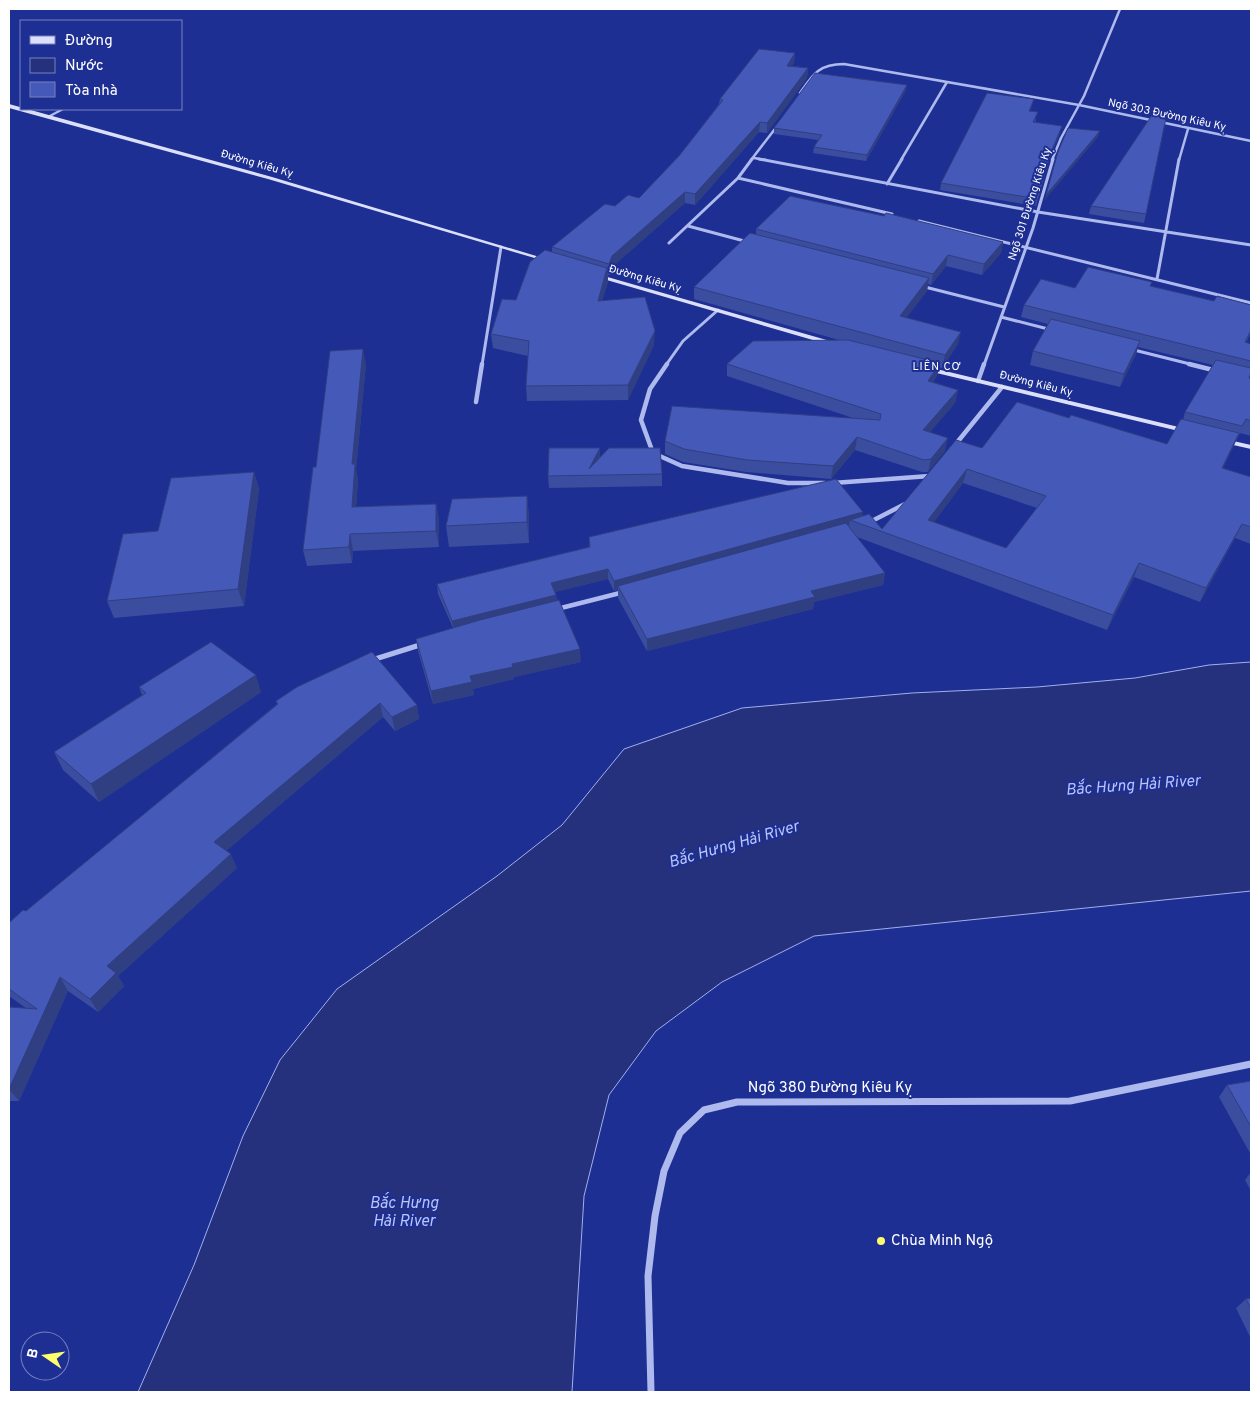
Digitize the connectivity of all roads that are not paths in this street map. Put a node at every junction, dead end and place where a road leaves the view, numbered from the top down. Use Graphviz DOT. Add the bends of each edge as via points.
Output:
graph roads {
  1 [pos="1120,9"];
  2 [pos="946,82"];
  3 [pos="796,98"];
  4 [pos="1079,105"];
  5 [pos="23,110"];
  6 [pos="61,110"];
  7 [pos="48,117"];
  8 [pos="780,121"];
  9 [pos="1188,128"];
  10 [pos="1251,141"];
  11 [pos="754,158"];
  12 [pos="738,178"];
  13 [pos="887,184"];
  14 [pos="1038,212"];
  15 [pos="892,214"];
  16 [pos="911,219"];
  17 [pos="688,226"];
  18 [pos="1166,232"];
  19 [pos="669,243"];
  20 [pos="752,243"];
  21 [pos="1251,245"];
  22 [pos="1026,246"];
  23 [pos="501,247"];
  24 [pos="558,264"];
  25 [pos="586,272"];
  26 [pos="1157,279"];
  27 [pos="920,286"];
  28 [pos="1251,303"];
  29 [pos="1004,307"];
  30 [pos="718,310"];
  31 [pos="1001,317"];
  32 [pos="1059,332"];
  33 [pos="839,345"];
  34 [pos="1126,348"];
  35 [pos="923,368"];
  36 [pos="1222,372"];
  37 [pos="978,381"];
  38 [pos="1002,387"];
  39 [pos="476,402"];
  40 [pos="1194,433"];
  41 [pos="1213,438"];
  42 [pos="1251,447"];
  43 [pos="948,454"];
  44 [pos="936,468"];
  45 [pos="930,476"];
  46 [pos="924,482"];
  47 [pos="909,502"];
  48 [pos="858,526"];
  49 [pos="630,590"];
  50 [pos="546,612"];
  51 [pos="427,643"];
  52 [pos="363,664"];
  53 [pos="1251,1064"];
  54 [pos="650,1392"];
  1 -- 4 [label="street, Ngõ 301 Đường Kiêu Kỵ"];
  2 -- 3 [label="street, Ngõ 303 Đường Kiêu Kỵ" via="829,64 821,66"];
  2 -- 4 [label="street, Ngõ 303 Đường Kiêu Kỵ"];
  2 -- 13 [label="street"];
  4 -- 9 [label="street, Ngõ 303 Đường Kiêu Kỵ"];
  4 -- 14 [label="street, Ngõ 301 Đường Kiêu Kỵ" via="1048,171"];
  5 -- 7 [label="main road, Đường Kiêu Kỵ"];
  6 -- 7 [label="street"];
  7 -- 23 [label="main road, Đường Kiêu Kỵ" via="270,178"];
  8 -- 11 [label="street"];
  9 -- 10 [label="street, Ngõ 303 Đường Kiêu Kỵ"];
  9 -- 18 [label="street" via="1178,163"];
  11 -- 12 [label="street"];
  11 -- 13 [label="street"];
  12 -- 15 [label="street"];
  12 -- 17 [label="street"];
  13 -- 14 [label="street"];
  14 -- 18 [label="street"];
  14 -- 22 [label="street, Ngõ 301 Đường Kiêu Kỵ"];
  16 -- 22 [label="street"];
  17 -- 19 [label="street"];
  17 -- 20 [label="street"];
  18 -- 21 [label="street"];
  18 -- 26 [label="street"];
  22 -- 26 [label="street"];
  22 -- 29 [label="street, Ngõ 301 Đường Kiêu Kỵ"];
  23 -- 24 [label="main road, Đường Kiêu Kỵ"];
  23 -- 39 [label="street"];
  25 -- 30 [label="main road, Đường Kiêu Kỵ"];
  26 -- 28 [label="street"];
  27 -- 29 [label="street"];
  29 -- 31 [label="street, Ngõ 301 Đường Kiêu Kỵ"];
  30 -- 33 [label="main road, Đường Kiêu Kỵ"];
  30 -- 45 [label="street" via="683,341 650,389 641,420 653,453 682,466 788,483"];
  31 -- 32 [label="street"];
  31 -- 37 [label="street, Ngõ 301 Đường Kiêu Kỵ"];
  34 -- 36 [label="street"];
  35 -- 37 [label="main road, Đường Kiêu Kỵ"];
  37 -- 38 [label="main road, Đường Kiêu Kỵ"];
  38 -- 40 [label="main road, Đường Kiêu Kỵ"];
  38 -- 43 [label="street"];
  41 -- 42 [label="main road"];
  44 -- 45 [label="street"];
  45 -- 46 [label="street"];
  47 -- 48 [label="street"];
  49 -- 50 [label="street"];
  51 -- 52 [label="street"];
  53 -- 54 [label="street, Ngõ 380 Đường Kiêu Kỵ" via="1070,1101 738,1102 704,1110 680,1133 664,1171 655,1216 648,1276"];
}
